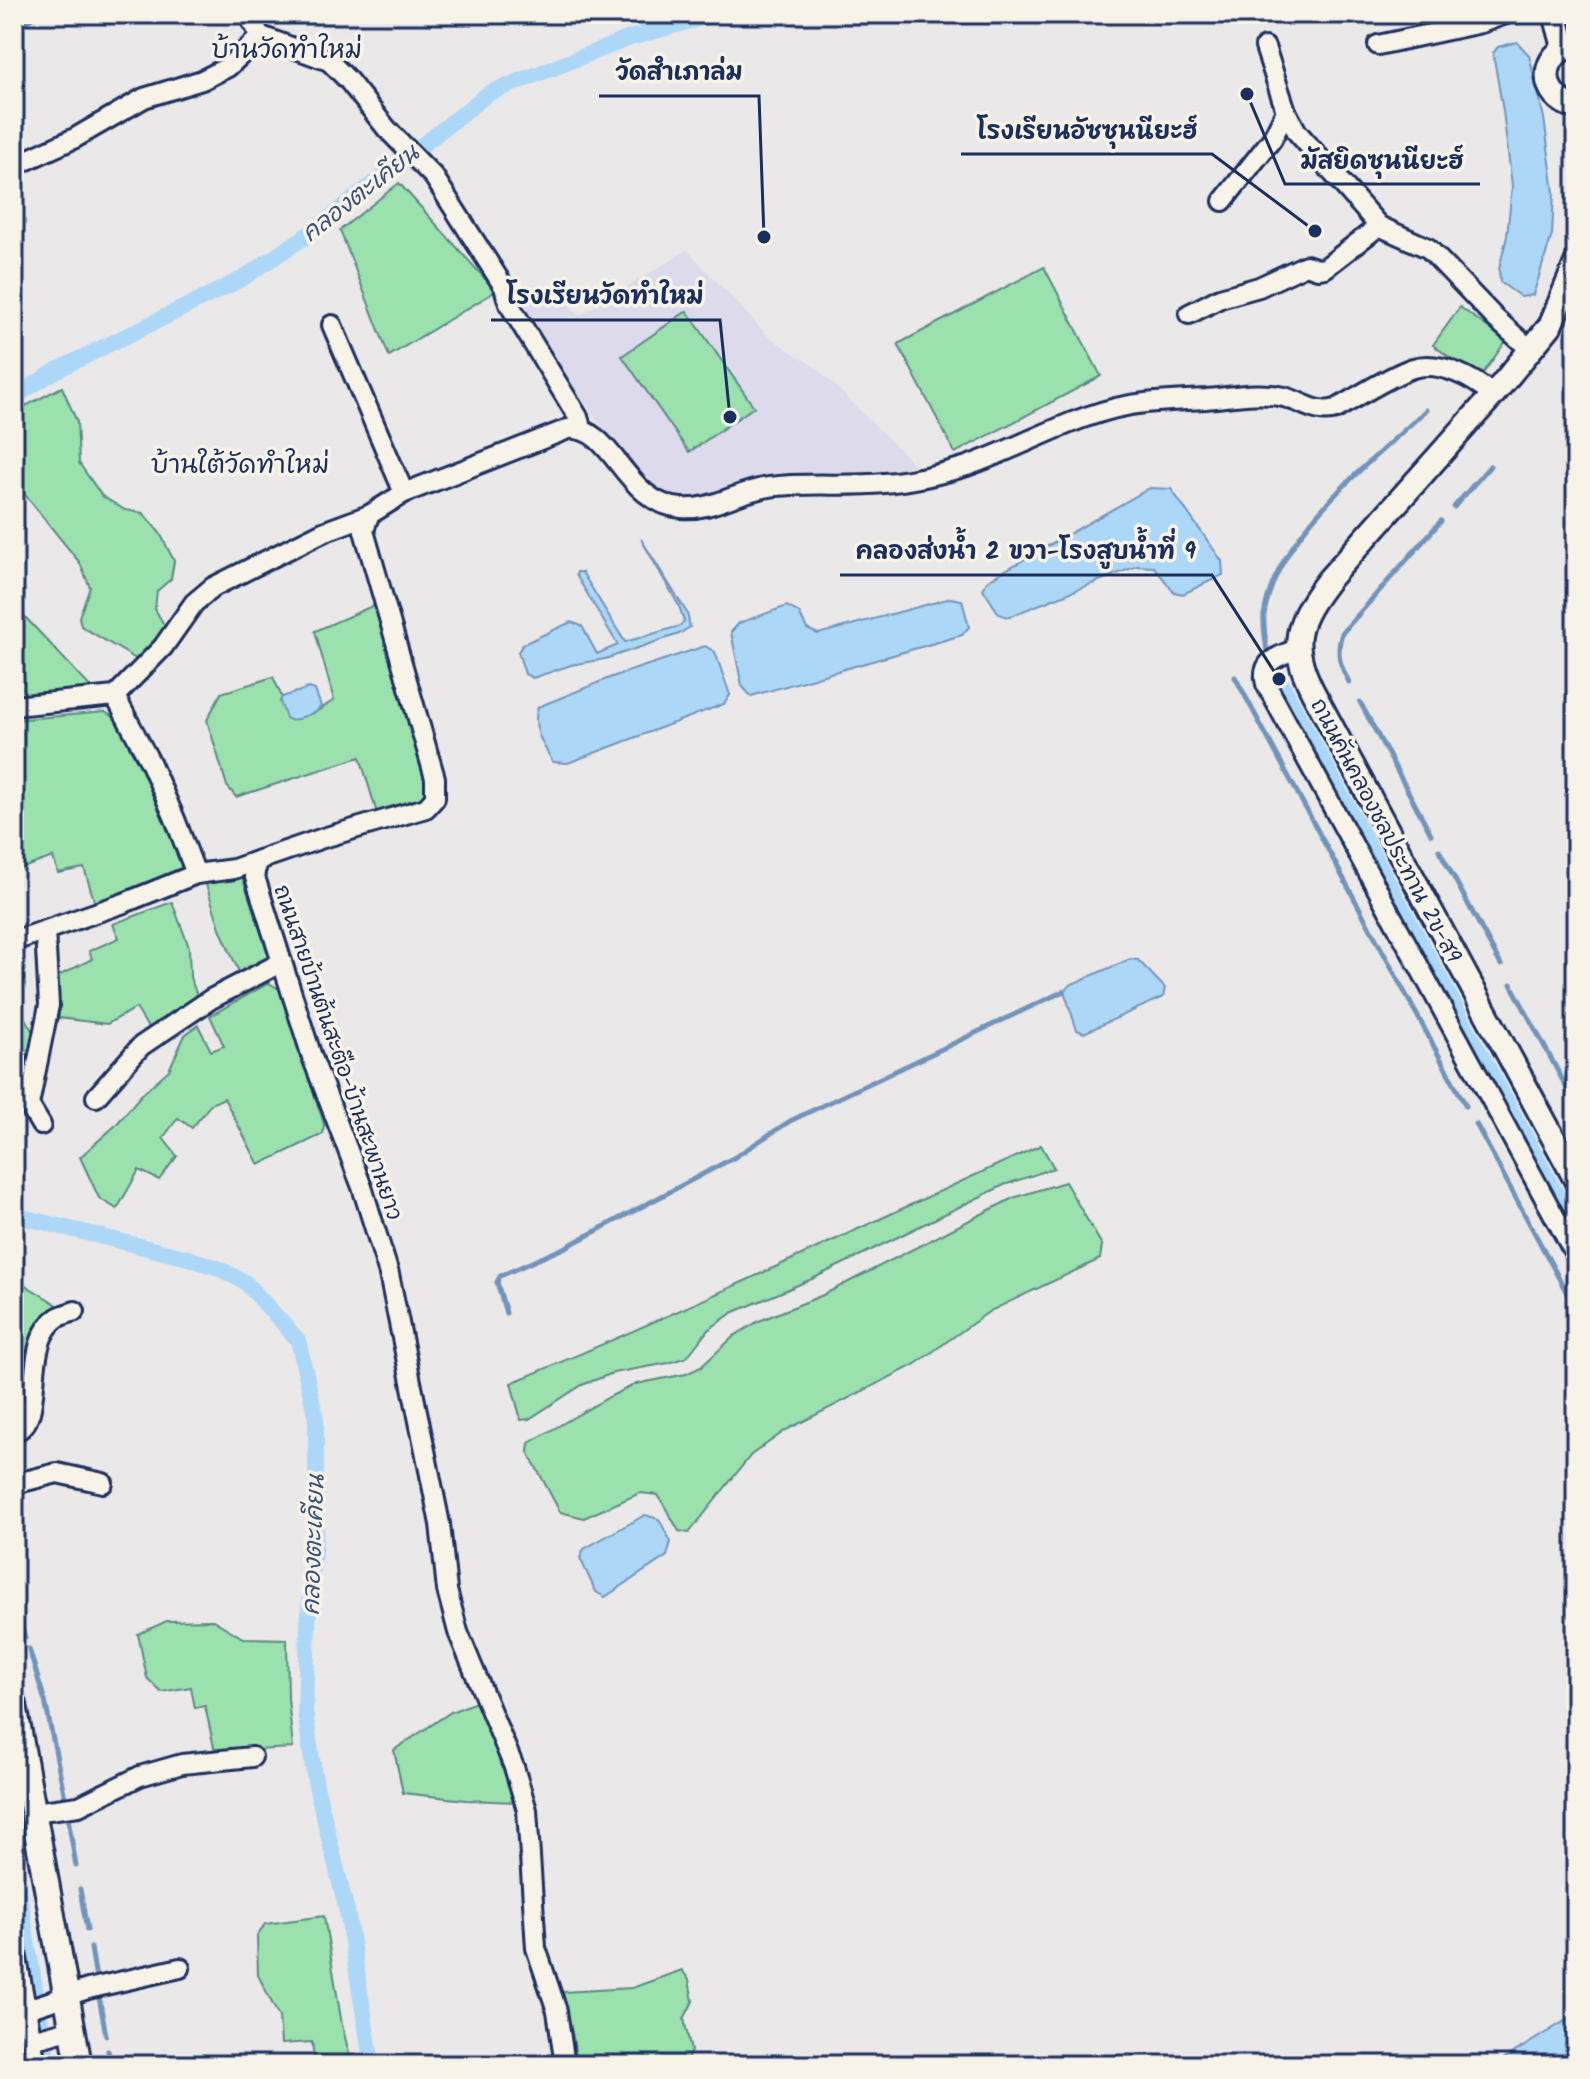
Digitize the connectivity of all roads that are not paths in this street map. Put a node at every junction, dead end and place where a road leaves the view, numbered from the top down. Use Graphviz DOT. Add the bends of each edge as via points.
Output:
graph roads {
  1 [pos="247,14"];
  2 [pos="1506,14"];
  3 [pos="1558,14"];
  4 [pos="261,36"];
  5 [pos="1378,45"];
  6 [pos="1572,45"];
  7 [pos="1265,47"];
  8 [pos="1286,111"];
  9 [pos="1575,113"];
  10 [pos="14,166"];
  11 [pos="1223,201"];
  12 [pos="1379,226"];
  13 [pos="1576,263"];
  14 [pos="1189,314"];
  15 [pos="332,325"];
  16 [pos="1531,350"];
  17 [pos="1493,395"];
  18 [pos="581,427"];
  19 [pos="404,493"];
  20 [pos="369,515"];
  21 [pos="1297,649"];
  22 [pos="115,696"];
  23 [pos="14,706"];
  24 [pos="259,860"];
  25 [pos="196,874"];
  26 [pos="45,930"];
  27 [pos="14,941"];
  28 [pos="282,962"];
  29 [pos="96,1097"];
  30 [pos="41,1125"];
  31 [pos="1576,1180"];
  32 [pos="1576,1256"];
  33 [pos="75,1311"];
  34 [pos="14,1432"];
  35 [pos="103,1483"];
  36 [pos="14,1484"];
  37 [pos="14,1705"];
  38 [pos="252,1757"];
  39 [pos="34,1812"];
  40 [pos="14,1941"];
  41 [pos="180,1968"];
  42 [pos="44,2003"];
  43 [pos="50,2035"];
  44 [pos="565,2064"];
  45 [pos="36,2065"];
  46 [pos="79,2065"];
  47 [pos="557,2065"];
  1 -- 4 [label="street"];
  2 -- 5 [label="street"];
  3 -- 6 [label="street"];
  4 -- 10 [label="street" via="215,74 144,98"];
  4 -- 18 [label="street" via="329,61 434,177 504,287"];
  6 -- 9 [label="street" via="1550,62 1547,79 1553,94"];
  7 -- 8 [label="street"];
  8 -- 11 [label="street" via="1272,139"];
  8 -- 12 [label="street" via="1297,132"];
  12 -- 14 [label="street" via="1325,268 1306,265"];
  12 -- 16 [label="street" via="1428,248"];
  13 -- 16 [label="street" via="1550,326"];
  15 -- 19 [label="street"];
  16 -- 17 [label="street"];
  17 -- 18 [label="street" via="1467,377 1429,366 1414,368 1326,412 1281,396 1142,403 925,476 765,488 705,508 683,509 649,499"];
  17 -- 21 [label="street" via="1311,602"];
  18 -- 19 [label="street"];
  19 -- 20 [label="street"];
  20 -- 22 [label="street" via="213,587"];
  20 -- 24 [label="street, ถนนสายบ้านต้นสะตือ-บ้านสะพานยาว" via="364,531 435,778 435,798 426,808"];
  21 -- 31 [label="street, ถนนคันคลองชลประทาน 2ข-ส9" via="1313,692"];
  21 -- 32 [label="street" via="1266,665 1266,684"];
  22 -- 23 [label="street"];
  22 -- 25 [label="street" via="151,764"];
  24 -- 25 [label="street"];
  24 -- 28 [label="street, ถนนสายบ้านต้นสะตือ-บ้านสะพานยาว" via="254,874"];
  25 -- 26 [label="street"];
  26 -- 27 [label="street"];
  26 -- 30 [label="street" via="49,1005 29,1105"];
  28 -- 29 [label="street" via="211,999 141,1046"];
  28 -- 44 [label="street, ถนนสายบ้านต้นสะตือ-บ้านสะพานยาว" via="389,1274 458,1632 527,1810 536,1948 557,2011"];
  33 -- 34 [label="street" via="57,1318 41,1337 28,1421"];
  35 -- 36 [label="street" via="57,1473"];
  37 -- 39 [label="main road"];
  38 -- 39 [label="street" via="182,1764 140,1776 79,1806"];
  39 -- 42 [label="main road"];
  40 -- 42 [label="street"];
  41 -- 42 [label="street"];
  42 -- 43 [label="main road"];
  42 -- 43 [label="street"];
  43 -- 45 [label="street"];
  43 -- 46 [label="main road"];
  44 -- 47 [label="street"];
}
